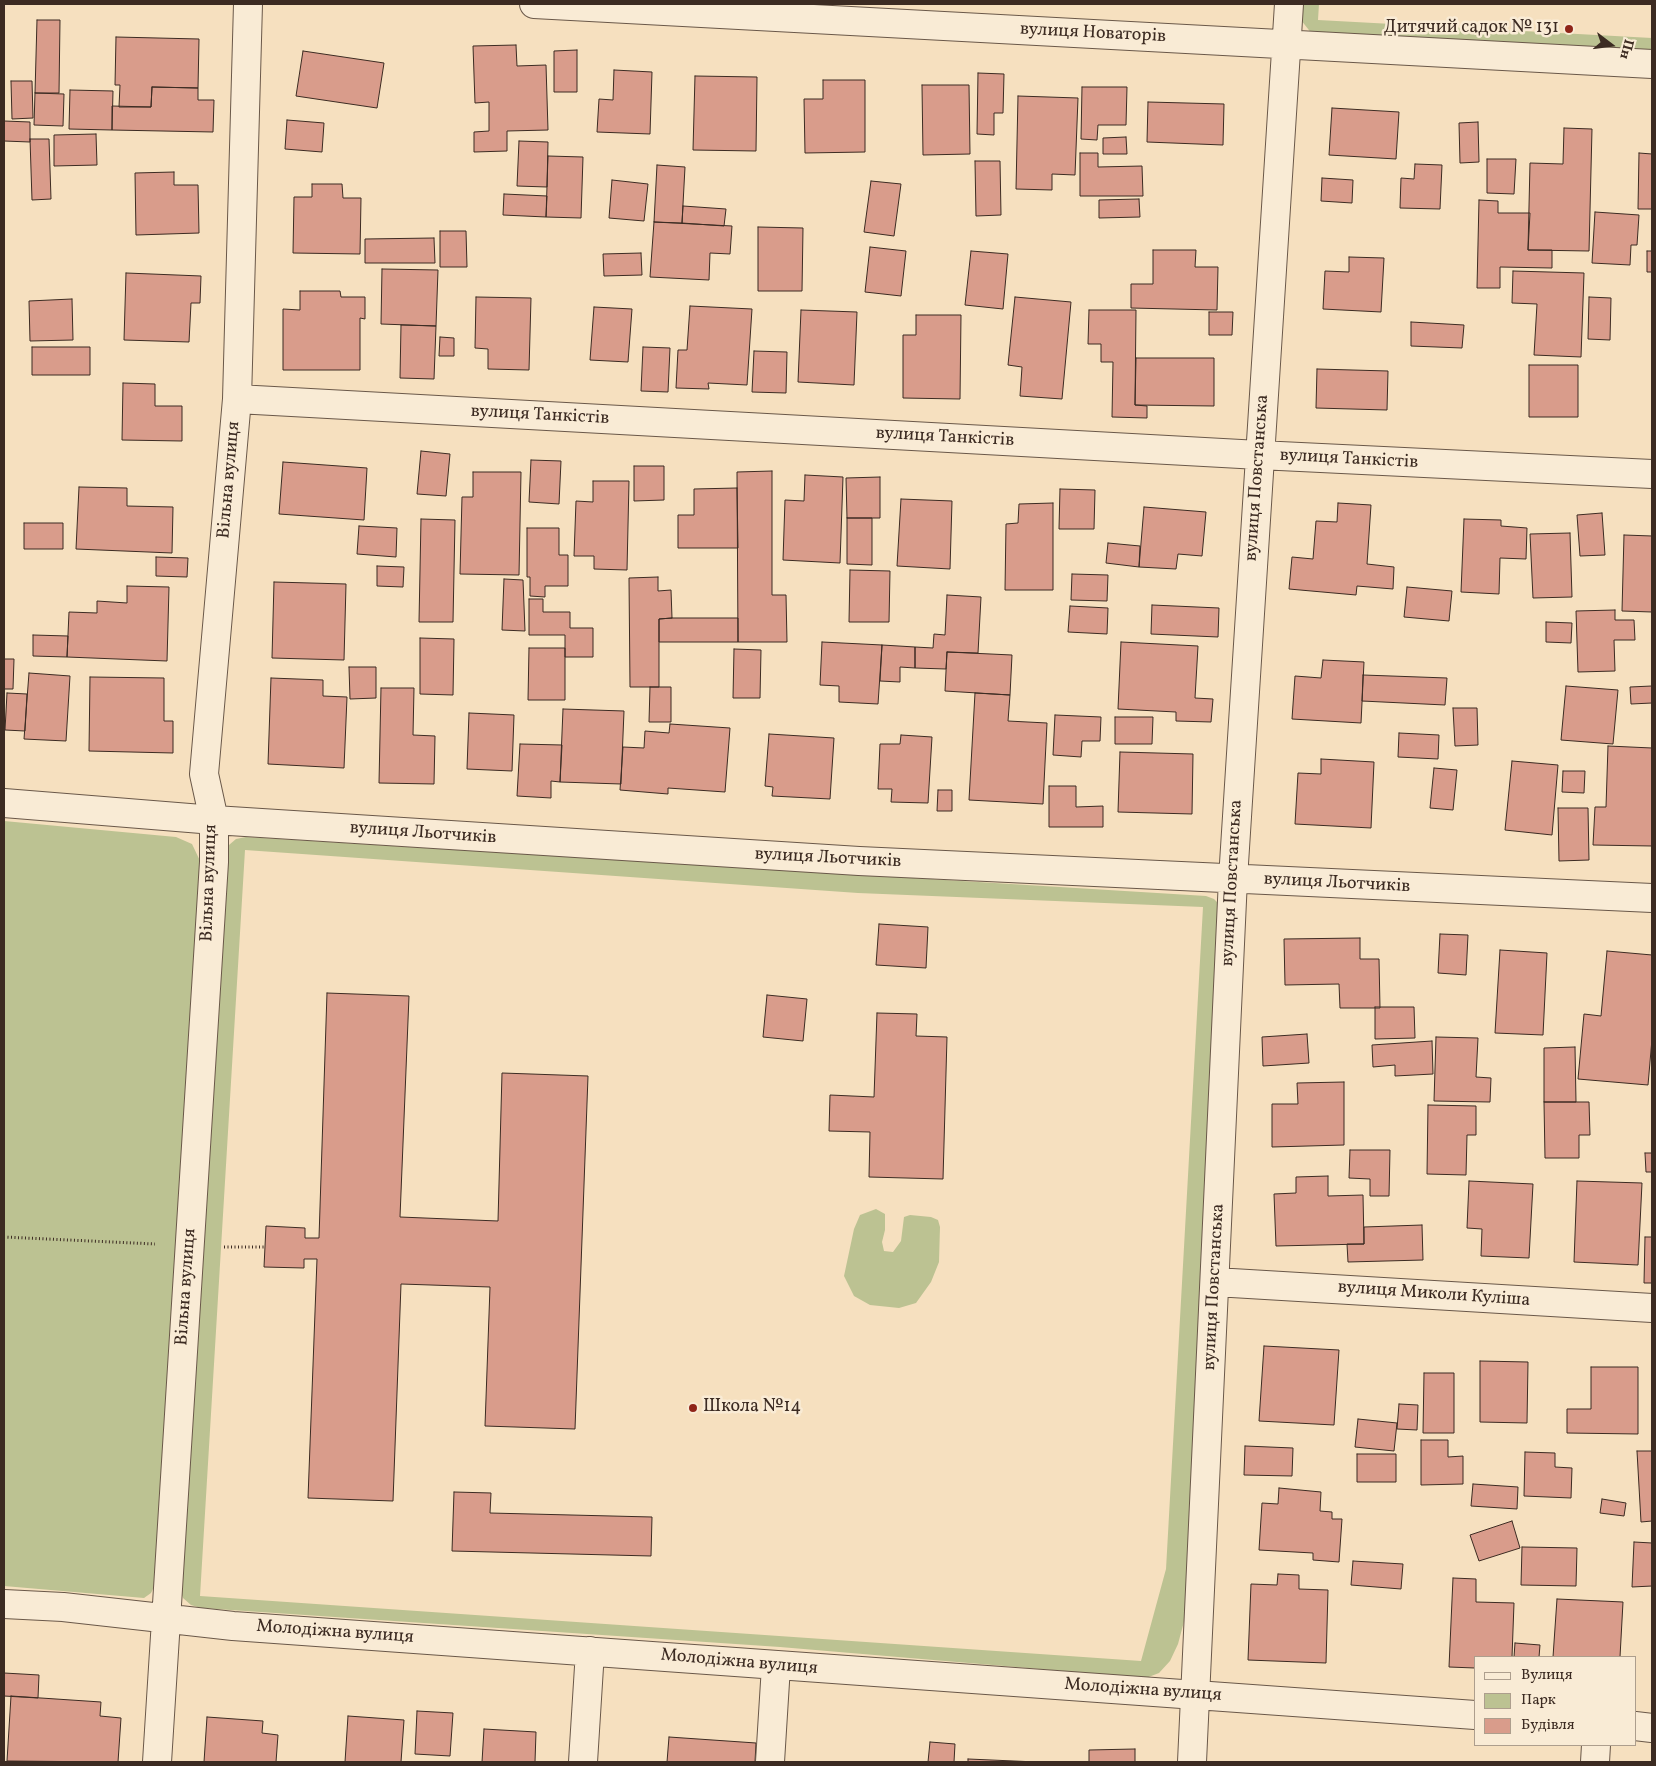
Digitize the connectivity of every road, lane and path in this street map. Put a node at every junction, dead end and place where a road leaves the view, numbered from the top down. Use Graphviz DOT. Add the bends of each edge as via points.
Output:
graph roads {
  1 [pos="248,4"];
  2 [pos="534,4"];
  3 [pos="1289,4"];
  4 [pos="1286,44"];
  5 [pos="1652,64"];
  6 [pos="237,399"];
  7 [pos="1259,455"];
  8 [pos="1652,474"];
  9 [pos="4,803"];
  10 [pos="214,820"];
  11 [pos="1233,879"];
  12 [pos="1652,898"];
  13 [pos="4,1237"];
  14 [pos="190,1246"];
  15 [pos="265,1248"];
  16 [pos="1215,1282"];
  17 [pos="1652,1308"];
  18 [pos="4,1604"];
  19 [pos="165,1620"];
  20 [pos="590,1651"];
  21 [pos="776,1666"];
  22 [pos="1196,1695"];
  23 [pos="1474,1715"];
  24 [pos="1636,1726"];
  25 [pos="1652,1728"];
  26 [pos="1596,1746"];
  27 [pos="157,1762"];
  28 [pos="583,1762"];
  29 [pos="770,1762"];
  30 [pos="1192,1762"];
  31 [pos="1595,1762"];
  1 -- 6 [label="street, Вільна вулиця"];
  2 -- 4 [label="street, вулиця Новаторів"];
  3 -- 4 [label="street, вулиця Повстанська"];
  4 -- 5 [label="street, вулиця Новаторів"];
  4 -- 7 [label="street, вулиця Повстанська"];
  6 -- 7 [label="street, вулиця Танкістів"];
  6 -- 10 [label="street, Вільна вулиця" via="204,774"];
  7 -- 8 [label="street, вулиця Танкістів"];
  7 -- 11 [label="street, вулиця Повстанська"];
  9 -- 10 [label="street, вулиця Льотчиків"];
  10 -- 11 [label="street, вулиця Льотчиків" via="859,861"];
  10 -- 14 [label="street, Вільна вулиця"];
  11 -- 12 [label="street, вулиця Льотчиків"];
  11 -- 16 [label="street, вулиця Повстанська"];
  13 -- 14 [label="path"];
  14 -- 15 [label="path"];
  14 -- 19 [label="street, Вільна вулиця"];
  16 -- 17 [label="street, вулиця Миколи Куліша"];
  16 -- 22 [label="street, вулиця Повстанська"];
  18 -- 19 [label="street, Молодіжна вулиця" via="72,1608"];
  19 -- 20 [label="street, Молодіжна вулиця"];
  19 -- 27 [label="street, Вільна вулиця"];
  20 -- 21 [label="street, Молодіжна вулиця"];
  20 -- 28 [label="street"];
  21 -- 22 [label="street, Молодіжна вулиця"];
  21 -- 29 [label="street"];
  22 -- 23 [label="street, Молодіжна вулиця"];
  22 -- 30 [label="street, вулиця Повстанська"];
  24 -- 25 [label="street"];
  26 -- 31 [label="street"];
}
